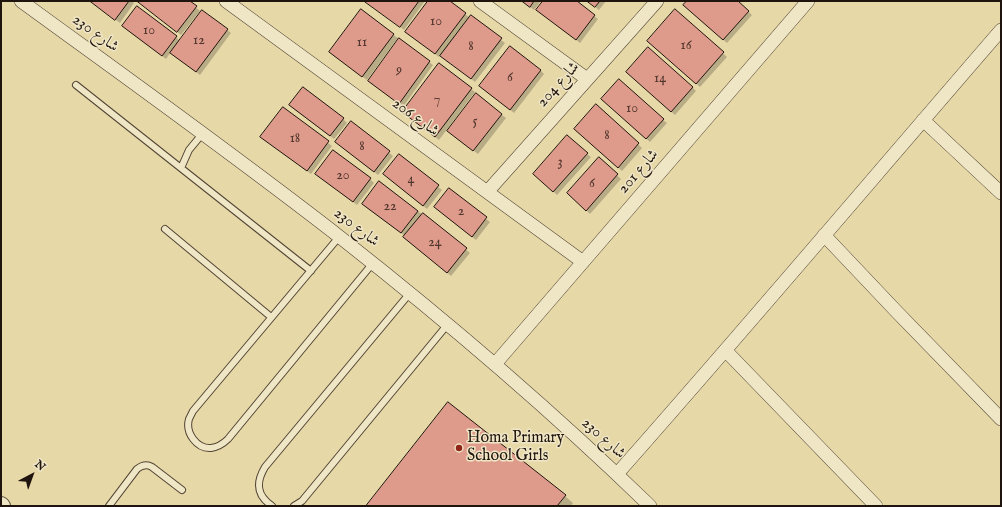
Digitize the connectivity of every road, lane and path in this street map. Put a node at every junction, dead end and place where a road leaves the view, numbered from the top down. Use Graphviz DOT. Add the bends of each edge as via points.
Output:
graph roads {
  1 [pos="226,1"];
  2 [pos="480,1"];
  3 [pos="657,1"];
  4 [pos="808,1"];
  5 [pos="25,2"];
  6 [pos="1001,30"];
  7 [pos="587,79"];
  8 [pos="76,85"];
  9 [pos="923,120"];
  10 [pos="203,133"];
  11 [pos="181,168"];
  12 [pos="488,191"];
  13 [pos="1001,193"];
  14 [pos="165,229"];
  15 [pos="824,235"];
  16 [pos="339,236"];
  17 [pos="583,262"];
  18 [pos="373,263"];
  19 [pos="311,271"];
  20 [pos="410,293"];
  21 [pos="271,317"];
  22 [pos="448,324"];
  23 [pos="726,351"];
  24 [pos="495,364"];
  25 [pos="1001,419"];
  26 [pos="617,474"];
  27 [pos="182,490"];
  28 [pos="109,506"];
  29 [pos="272,506"];
  30 [pos="294,506"];
  31 [pos="650,506"];
  32 [pos="876,506"];
  1 -- 12 [label="street, شارع 206"];
  2 -- 7 [label="street"];
  3 -- 7 [label="street, شارع 204"];
  4 -- 17 [label="street, شارع 201"];
  5 -- 10 [label="street, شارع 230"];
  6 -- 9 [label="street"];
  7 -- 12 [label="street, شارع 204"];
  8 -- 11 [label="lane"];
  9 -- 13 [label="street"];
  9 -- 15 [label="street"];
  10 -- 11 [label="lane" via="189,150"];
  10 -- 16 [label="street, شارع 230"];
  11 -- 19 [label="lane"];
  12 -- 17 [label="street, شارع 206"];
  14 -- 21 [label="lane"];
  15 -- 23 [label="street"];
  15 -- 25 [label="street"];
  16 -- 18 [label="street, شارع 230"];
  16 -- 19 [label="lane"];
  17 -- 24 [label="street, شارع 201"];
  18 -- 20 [label="street, شارع 230"];
  18 -- 21 [label="lane" via="228,439 220,446 200,446 188,430 188,420"];
  19 -- 21 [label="lane"];
  20 -- 22 [label="street, شارع 230"];
  20 -- 29 [label="lane" via="259,476 258,488 263,498"];
  22 -- 24 [label="street, شارع 230"];
  22 -- 30 [label="lane" via="302,501"];
  23 -- 26 [label="street"];
  23 -- 32 [label="street"];
  24 -- 26 [label="street, شارع 230"];
  26 -- 31 [label="street, شارع 230"];
  27 -- 28 [label="lane" via="152,467 142,465"];
}
